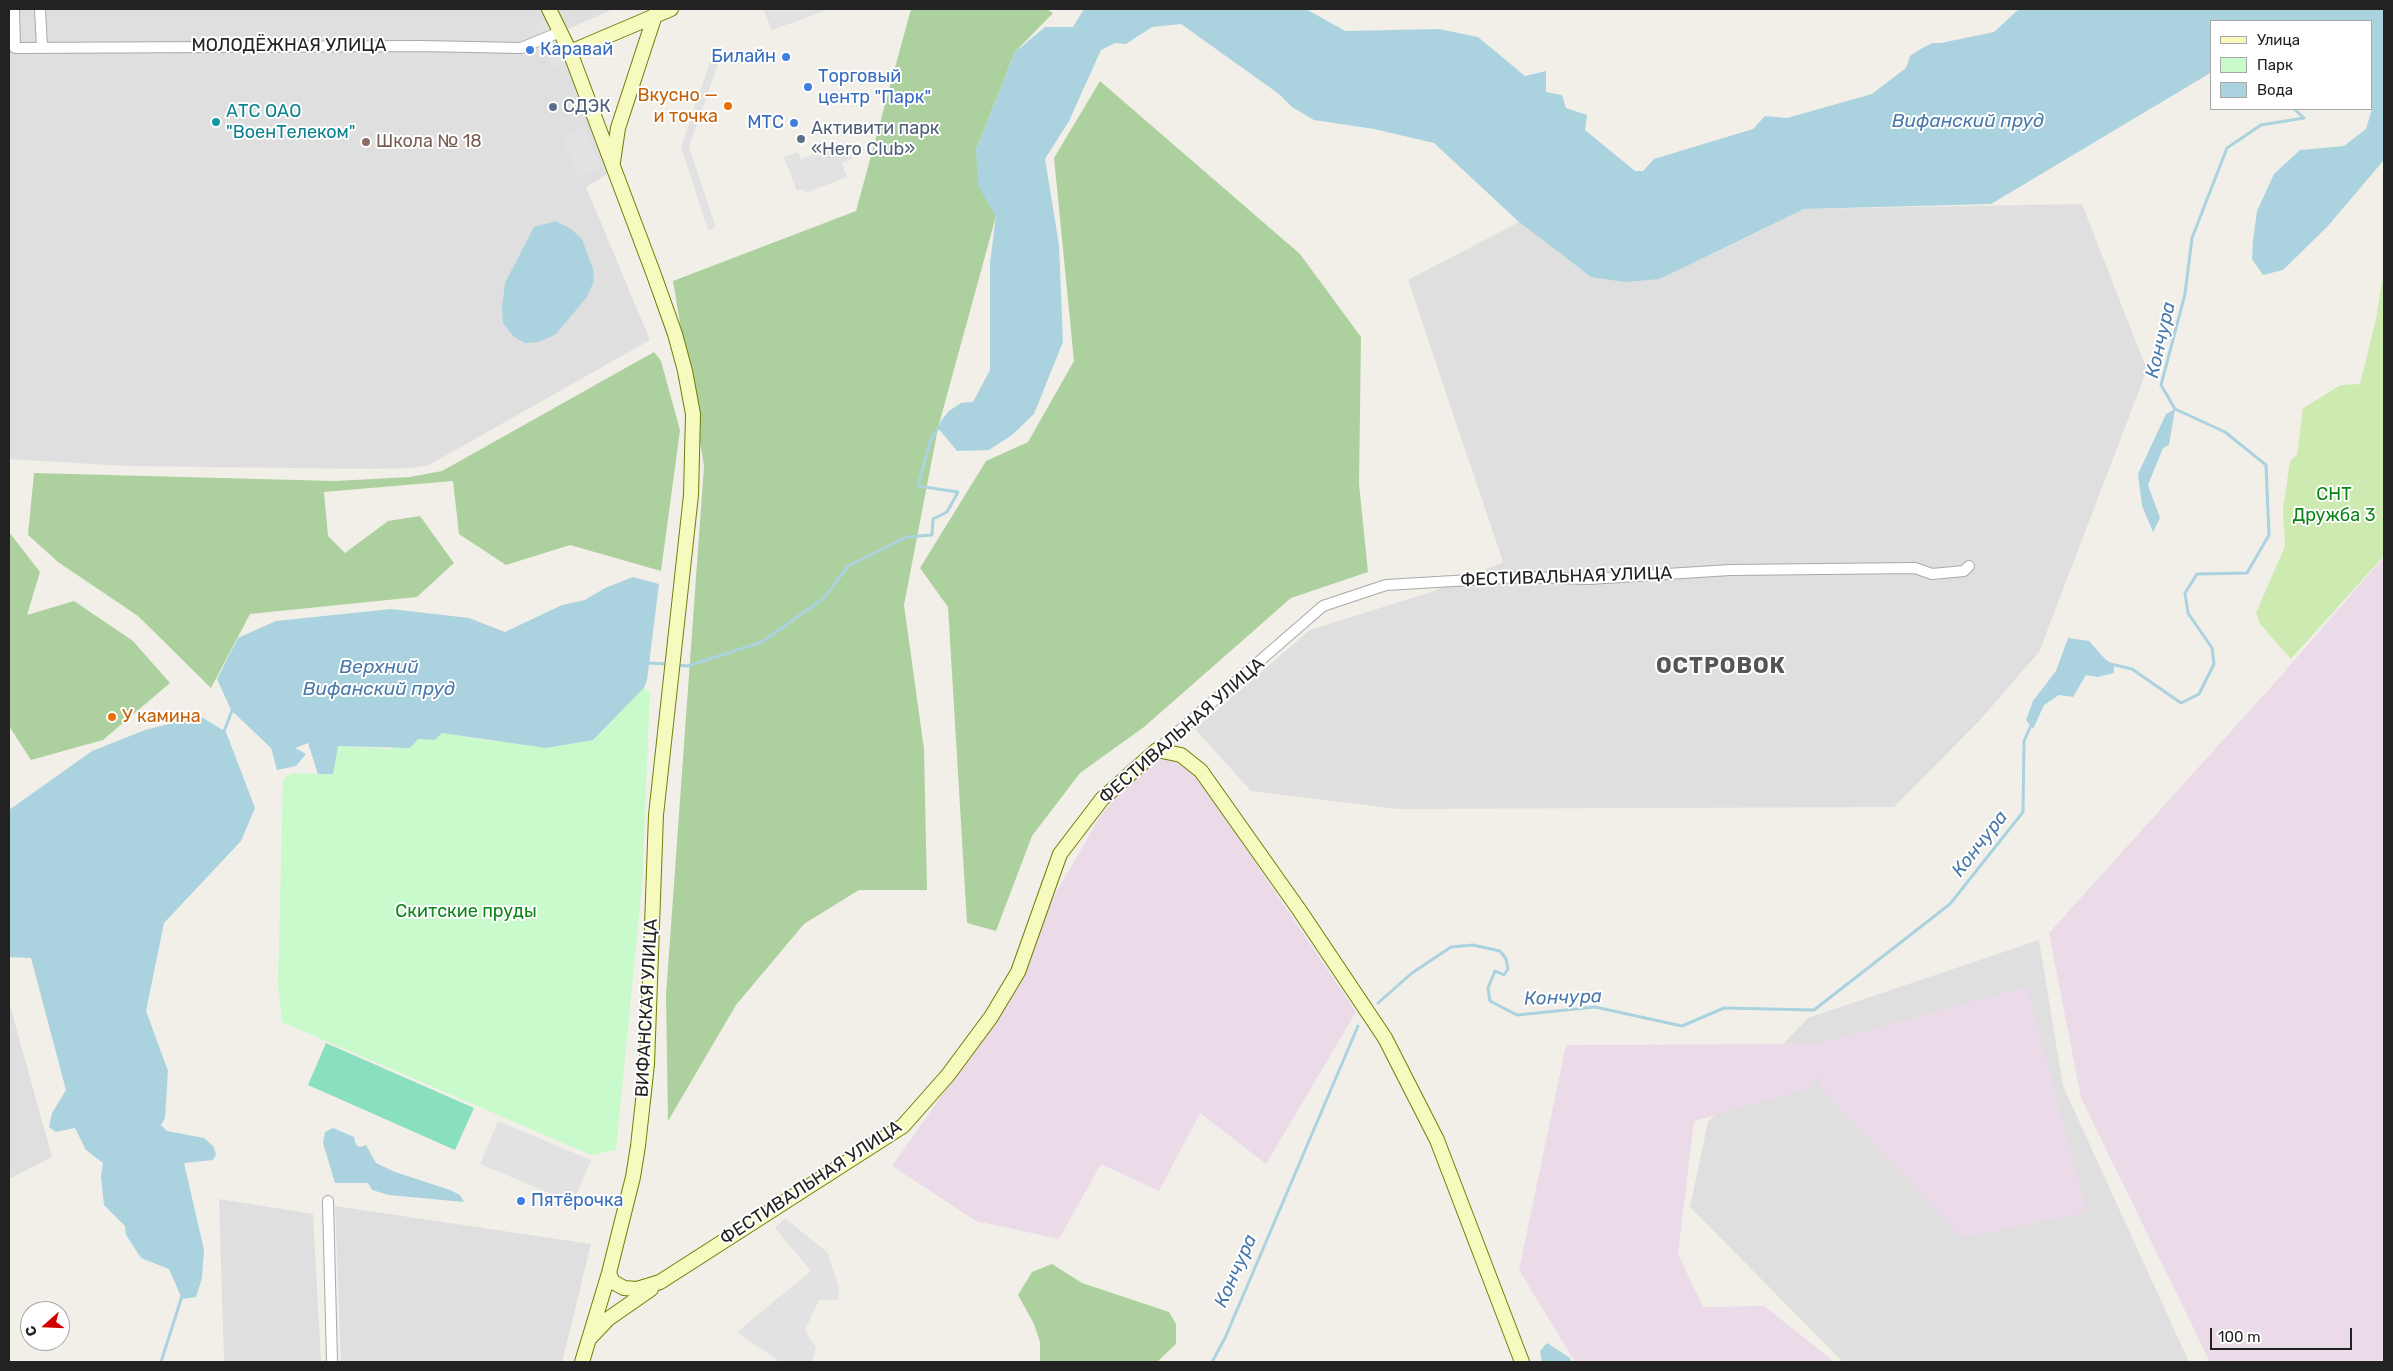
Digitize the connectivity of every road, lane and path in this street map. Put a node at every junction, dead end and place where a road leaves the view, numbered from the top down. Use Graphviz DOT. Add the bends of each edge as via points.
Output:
graph roads {
  1 [pos="14,9"];
  2 [pos="40,9"];
  3 [pos="549,9"];
  4 [pos="671,9"];
  5 [pos="656,12"];
  6 [pos="560,32"];
  7 [pos="42,48"];
  8 [pos="570,52"];
  9 [pos="613,163"];
  10 [pos="1969,566"];
  11 [pos="1157,750"];
  12 [pos="328,1202"];
  13 [pos="609,1273"];
  14 [pos="660,1282"];
  15 [pos="588,1340"];
  16 [pos="332,1362"];
  17 [pos="582,1362"];
  18 [pos="1522,1362"];
  1 -- 7 [label="street, МОЛОДЁЖНАЯ УЛИЦА" via="15,48"];
  2 -- 7 [label="street"];
  3 -- 6 [label="main road, ВИФАНСКАЯ УЛИЦА"];
  4 -- 5 [label="main road"];
  5 -- 8 [label="main road"];
  5 -- 9 [label="main road" via="618,128"];
  6 -- 7 [label="street, МОЛОДЁЖНАЯ УЛИЦА" via="521,48"];
  6 -- 8 [label="main road, ВИФАНСКАЯ УЛИЦА"];
  8 -- 9 [label="main road, ВИФАНСКАЯ УЛИЦА"];
  9 -- 13 [label="main road, ВИФАНСКАЯ УЛИЦА" via="675,334 686,371 693,414 691,495 656,815 647,1064 633,1177"];
  10 -- 11 [label="street, ФЕСТИВАЛЬНАЯ УЛИЦА" via="1964,571 1932,574 1915,568 1730,570 1589,579 1521,577 1386,585 1323,606"];
  11 -- 14 [label="main road, ФЕСТИВАЛЬНАЯ УЛИЦА" via="1102,799 1060,854 1018,972 959,1061 902,1126"];
  11 -- 18 [label="main road" via="1181,755 1201,771 1385,1038 1437,1140"];
  12 -- 16 [label="street"];
  13 -- 14 [label="main road, ФЕСТИВАЛЬНАЯ УЛИЦА" via="613,1282 624,1288 637,1289"];
  13 -- 15 [label="main road, ВИФАНСКАЯ УЛИЦА"];
  14 -- 15 [label="main road" via="608,1319"];
  15 -- 17 [label="main road, ВИФАНСКАЯ УЛИЦА"];
}
